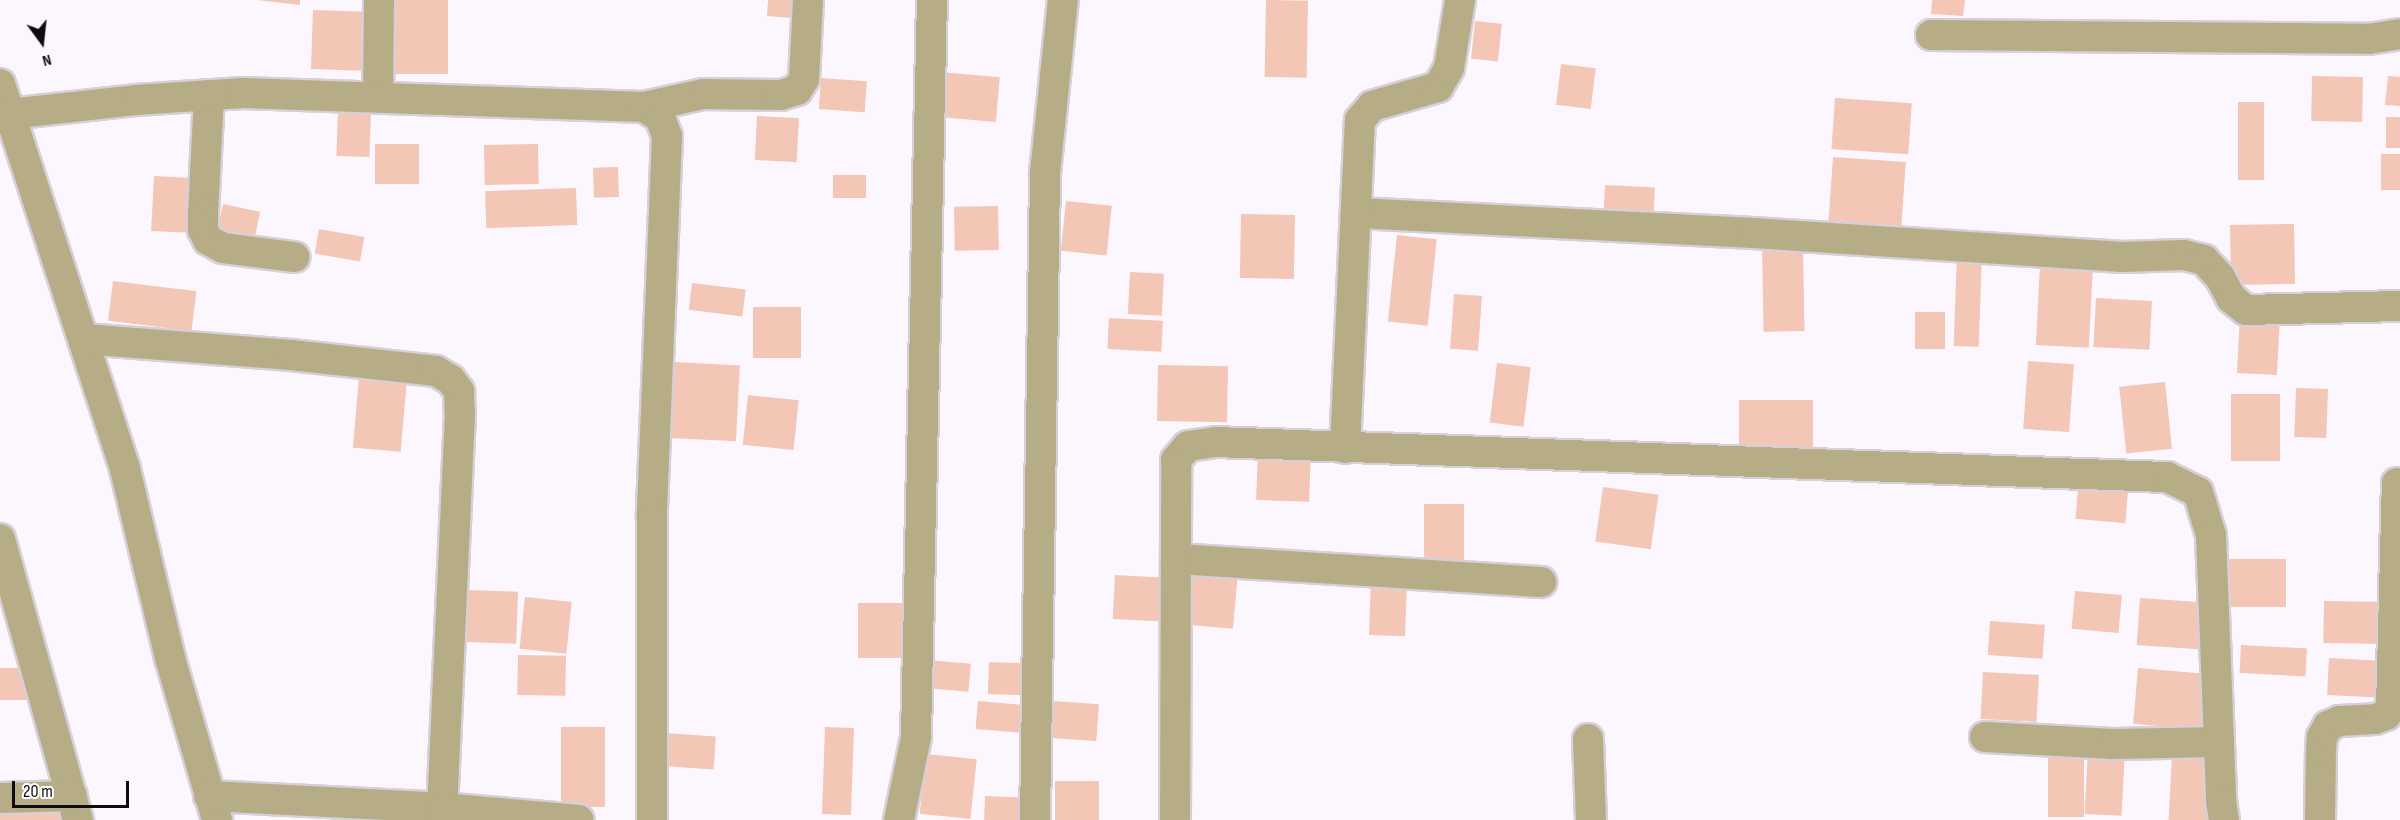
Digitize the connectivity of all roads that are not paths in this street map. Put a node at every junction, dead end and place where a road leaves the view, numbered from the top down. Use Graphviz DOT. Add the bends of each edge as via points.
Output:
graph roads {
  1 [pos="379,0"];
  2 [pos="808,0"];
  3 [pos="932,0"];
  4 [pos="1064,0"];
  5 [pos="1460,0"];
  6 [pos="2400,34"];
  7 [pos="1931,35"];
  8 [pos="0,84"];
  9 [pos="209,95"];
  10 [pos="378,97"];
  11 [pos="644,107"];
  12 [pos="5,114"];
  13 [pos="1357,213"];
  14 [pos="294,256"];
  15 [pos="2400,306"];
  16 [pos="84,339"];
  17 [pos="1345,448"];
  18 [pos="2397,483"];
  19 [pos="0,539"];
  20 [pos="1176,559"];
  21 [pos="1540,582"];
  22 [pos="1985,737"];
  23 [pos="1587,739"];
  24 [pos="2219,742"];
  25 [pos="0,798"];
  26 [pos="75,808"];
  27 [pos="213,808"];
  28 [pos="442,808"];
  29 [pos="578,820"];
  30 [pos="652,820"];
  31 [pos="899,820"];
  32 [pos="1035,820"];
  33 [pos="1174,820"];
  34 [pos="1592,820"];
  35 [pos="2224,820"];
  36 [pos="2320,820"];
  1 -- 10 [label="street"];
  2 -- 11 [label="street" via="804,79 797,90 781,95 703,94"];
  3 -- 31 [label="street" via="916,737"];
  4 -- 32 [label="street" via="1045,173"];
  5 -- 13 [label="street" via="1449,68 1438,87 1372,106 1360,120"];
  6 -- 7 [label="street" via="2368,39"];
  8 -- 12 [label="street"];
  9 -- 10 [label="street"];
  9 -- 12 [label="street"];
  9 -- 14 [label="street" via="202,213 208,240 223,248"];
  10 -- 11 [label="street"];
  11 -- 30 [label="street" via="660,117 667,136 652,517"];
  12 -- 16 [label="street"];
  13 -- 15 [label="street" via="2123,257 2184,255 2204,260 2220,277 2231,298 2246,310"];
  13 -- 17 [label="street"];
  16 -- 27 [label="street" via="125,470 170,658"];
  16 -- 28 [label="street" via="414,368 436,371 451,380 459,391 460,414"];
  17 -- 20 [label="street" via="1215,442 1188,446 1176,460"];
  17 -- 24 [label="street" via="2167,477 2198,492 2211,535"];
  18 -- 36 [label="street" via="2391,708 2375,719 2339,721 2328,726 2322,736"];
  19 -- 26 [label="street"];
  20 -- 21 [label="street"];
  20 -- 33 [label="street"];
  22 -- 24 [label="street" via="2113,744"];
  23 -- 34 [label="street"];
  24 -- 35 [label="street"];
  25 -- 26 [label="street"];
  27 -- 28 [label="street"];
  28 -- 29 [label="street"];
}
